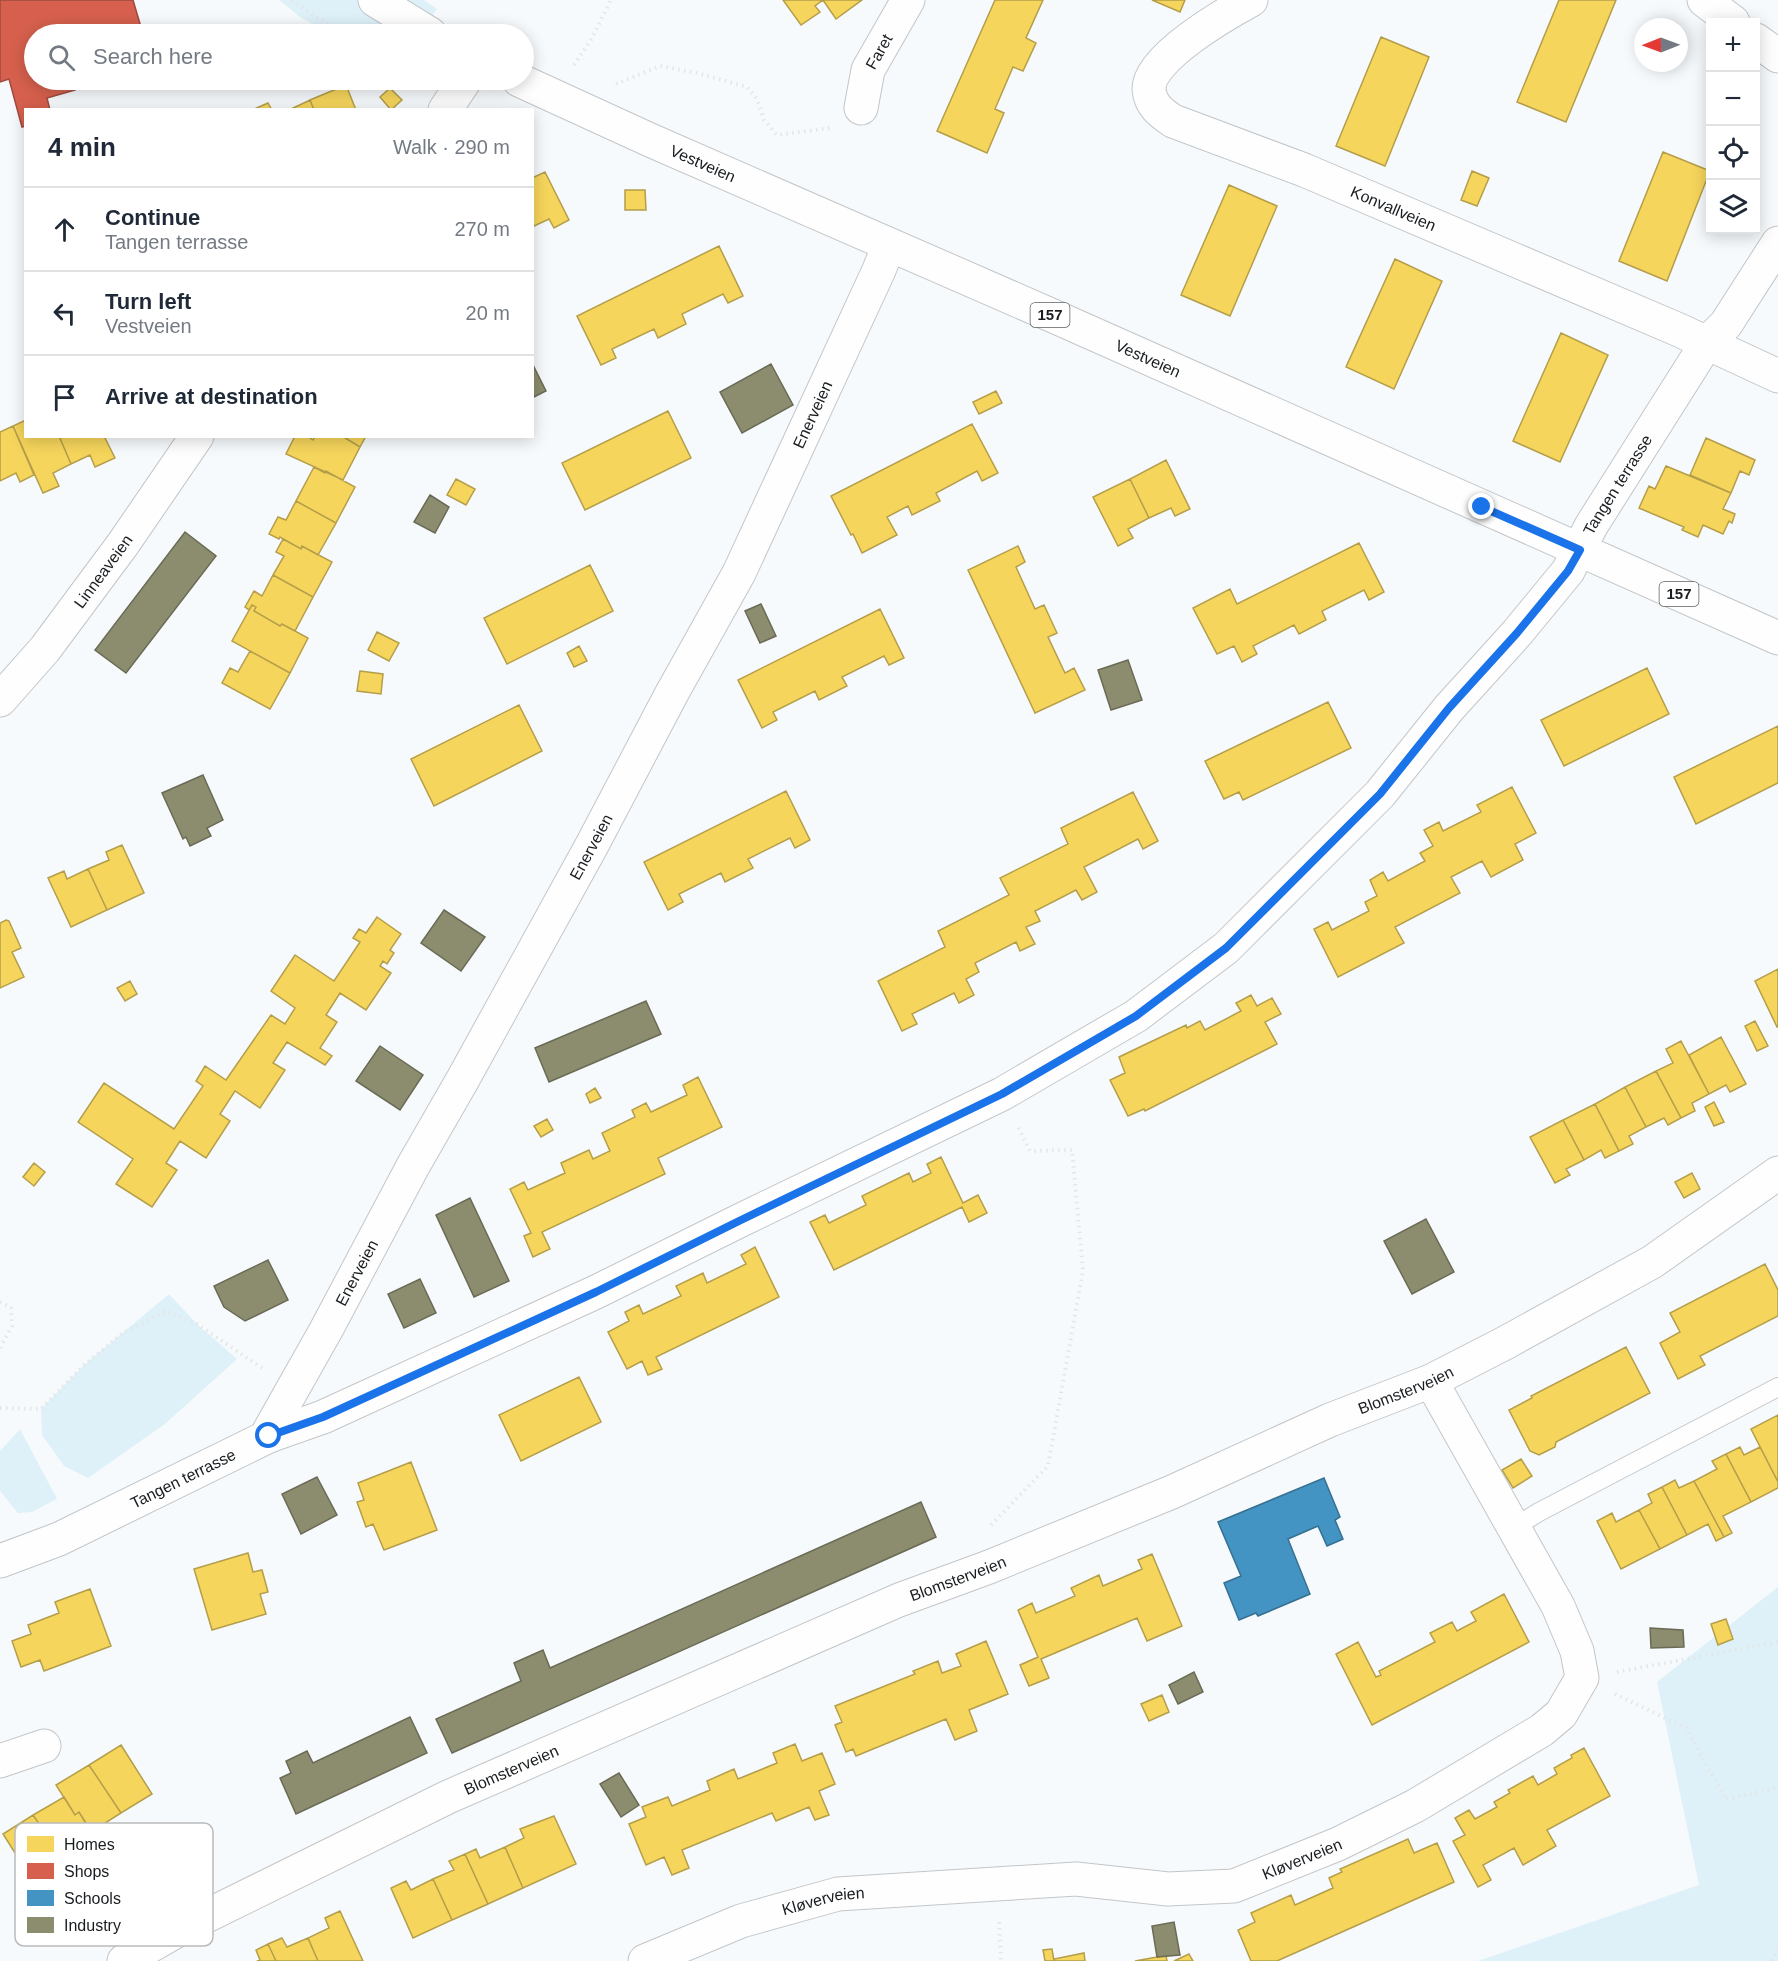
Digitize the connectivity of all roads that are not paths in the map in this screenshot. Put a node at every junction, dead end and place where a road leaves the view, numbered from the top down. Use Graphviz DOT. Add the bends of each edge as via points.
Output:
graph roads {
  1 [pos="375,0"];
  2 [pos="908,0"];
  3 [pos="1251,0"];
  4 [pos="1704,0"];
  5 [pos="1728,18"];
  6 [pos="414,24"];
  7 [pos="1760,43"];
  8 [pos="1778,56"];
  9 [pos="534,87"];
  10 [pos="458,90"];
  11 [pos="446,108"];
  12 [pos="861,108"];
  13 [pos="1778,243"];
  14 [pos="889,245"];
  15 [pos="1706,344"];
  16 [pos="1778,376"];
  17 [pos="196,438"];
  18 [pos="1580,550"];
  19 [pos="1778,638"];
  20 [pos="0,700"];
  21 [pos="1778,1173"];
  22 [pos="1431,1381"];
  23 [pos="1778,1387"];
  24 [pos="269,1436"];
  25 [pos="1513,1528"];
  26 [pos="0,1561"];
  27 [pos="44,1746"];
  28 [pos="0,1761"];
  29 [pos="213,1913"];
  30 [pos="150,1946"];
  31 [pos="124,1961"];
  32 [pos="645,1961"];
  1 -- 6 [label="street"];
  2 -- 12 [label="street, Faret" via="868,70"];
  3 -- 15 [label="street, Konvallveien" via="1214,20 1157,69 1149,87 1159,111 1173,121 1304,170"];
  4 -- 5 [label="street"];
  7 -- 8 [label="street"];
  9 -- 14 [label="street, Vestveien / 157"];
  10 -- 11 [label="street"];
  13 -- 15 [label="street, Tangen terrasse" via="1726,324"];
  14 -- 18 [label="street, Vestveien / 157"];
  14 -- 24 [label="street, Enerveien" via="739,573"];
  15 -- 16 [label="street, Konvallveien"];
  15 -- 18 [label="street, Tangen terrasse" via="1591,526"];
  17 -- 20 [label="street, Linneaveien" via="45,649"];
  18 -- 19 [label="street, Vestveien / 157"];
  18 -- 24 [label="street, Tangen terrasse" via="1568,571 1380,794 1226,948 1136,1016 1002,1094 596,1292 323,1417"];
  21 -- 22 [label="street, Blomsterveien" via="1652,1262"];
  22 -- 25 [label="street"];
  22 -- 29 [label="street, Blomsterveien" via="1330,1420 1172,1492 899,1600 448,1797"];
  23 -- 25 [label="lane"];
  24 -- 26 [label="street, Tangen terrasse" via="59,1539"];
  25 -- 32 [label="street, Kløverveien" via="1558,1606 1577,1651 1582,1678 1561,1714 1542,1730 1415,1806 1338,1844 1233,1886 1168,1889 1076,1879 838,1894 741,1921"];
  27 -- 28 [label="street"];
  30 -- 31 [label="street, Blomsterveien"];
}
